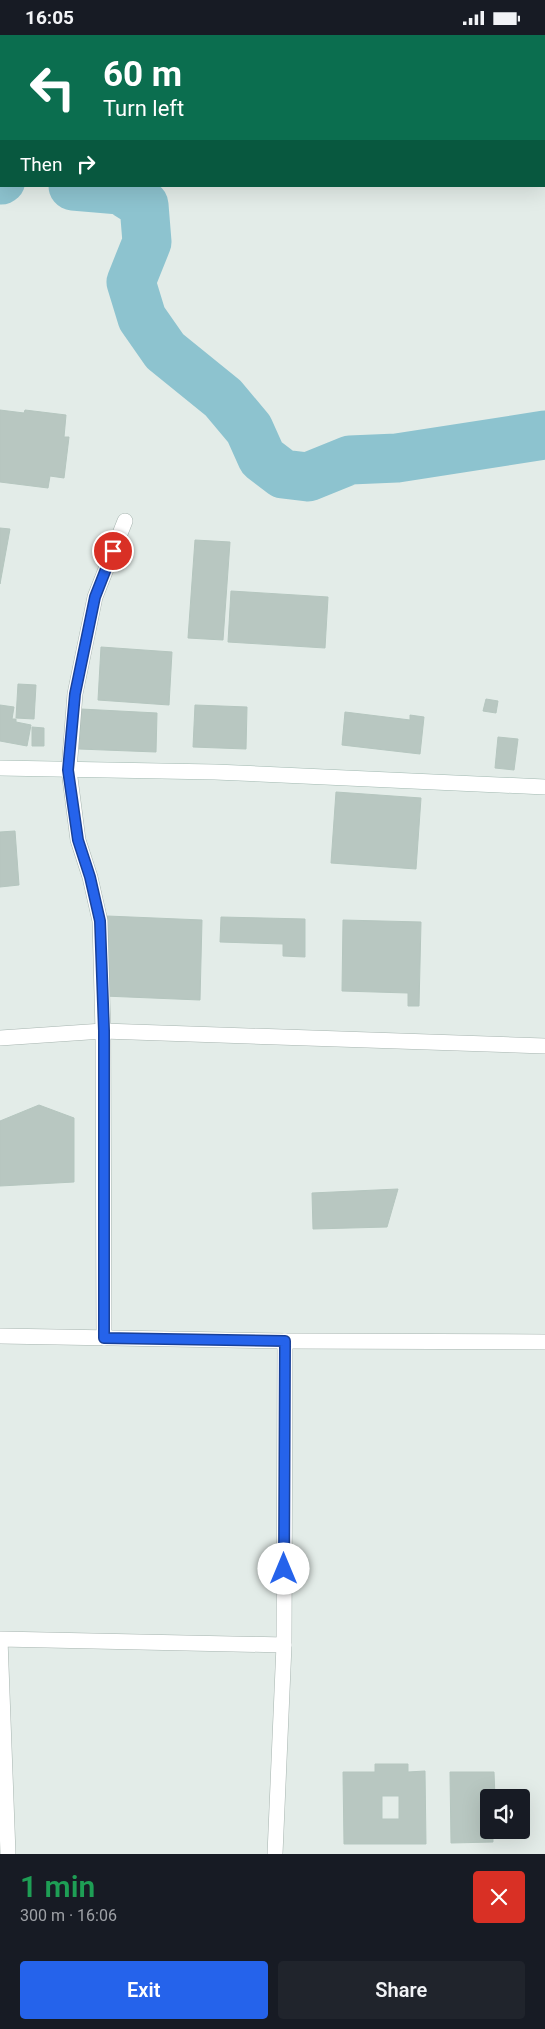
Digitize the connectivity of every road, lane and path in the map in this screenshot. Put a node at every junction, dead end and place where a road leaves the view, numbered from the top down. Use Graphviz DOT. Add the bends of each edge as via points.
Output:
graph roads {
  1 [pos="125,521"];
  2 [pos="0,768"];
  3 [pos="68,770"];
  4 [pos="545,787"];
  5 [pos="104,1031"];
  6 [pos="0,1038"];
  7 [pos="545,1046"];
  8 [pos="0,1336"];
  9 [pos="104,1338"];
  10 [pos="285,1341"];
  11 [pos="545,1342"];
  12 [pos="284,1645"];
  13 [pos="8,1854"];
  14 [pos="275,1854"];
  1 -- 3 [label="street" via="95,597 75,694"];
  2 -- 3 [label="street"];
  3 -- 4 [label="street" via="215,772"];
  3 -- 5 [label="street" via="78,840 100,921"];
  5 -- 6 [label="street"];
  5 -- 7 [label="street"];
  5 -- 9 [label="street"];
  8 -- 9 [label="street"];
  9 -- 10 [label="street"];
  10 -- 11 [label="street"];
  10 -- 12 [label="street"];
  12 -- 13 [label="street" via="0,1639"];
  12 -- 14 [label="street"];
}
